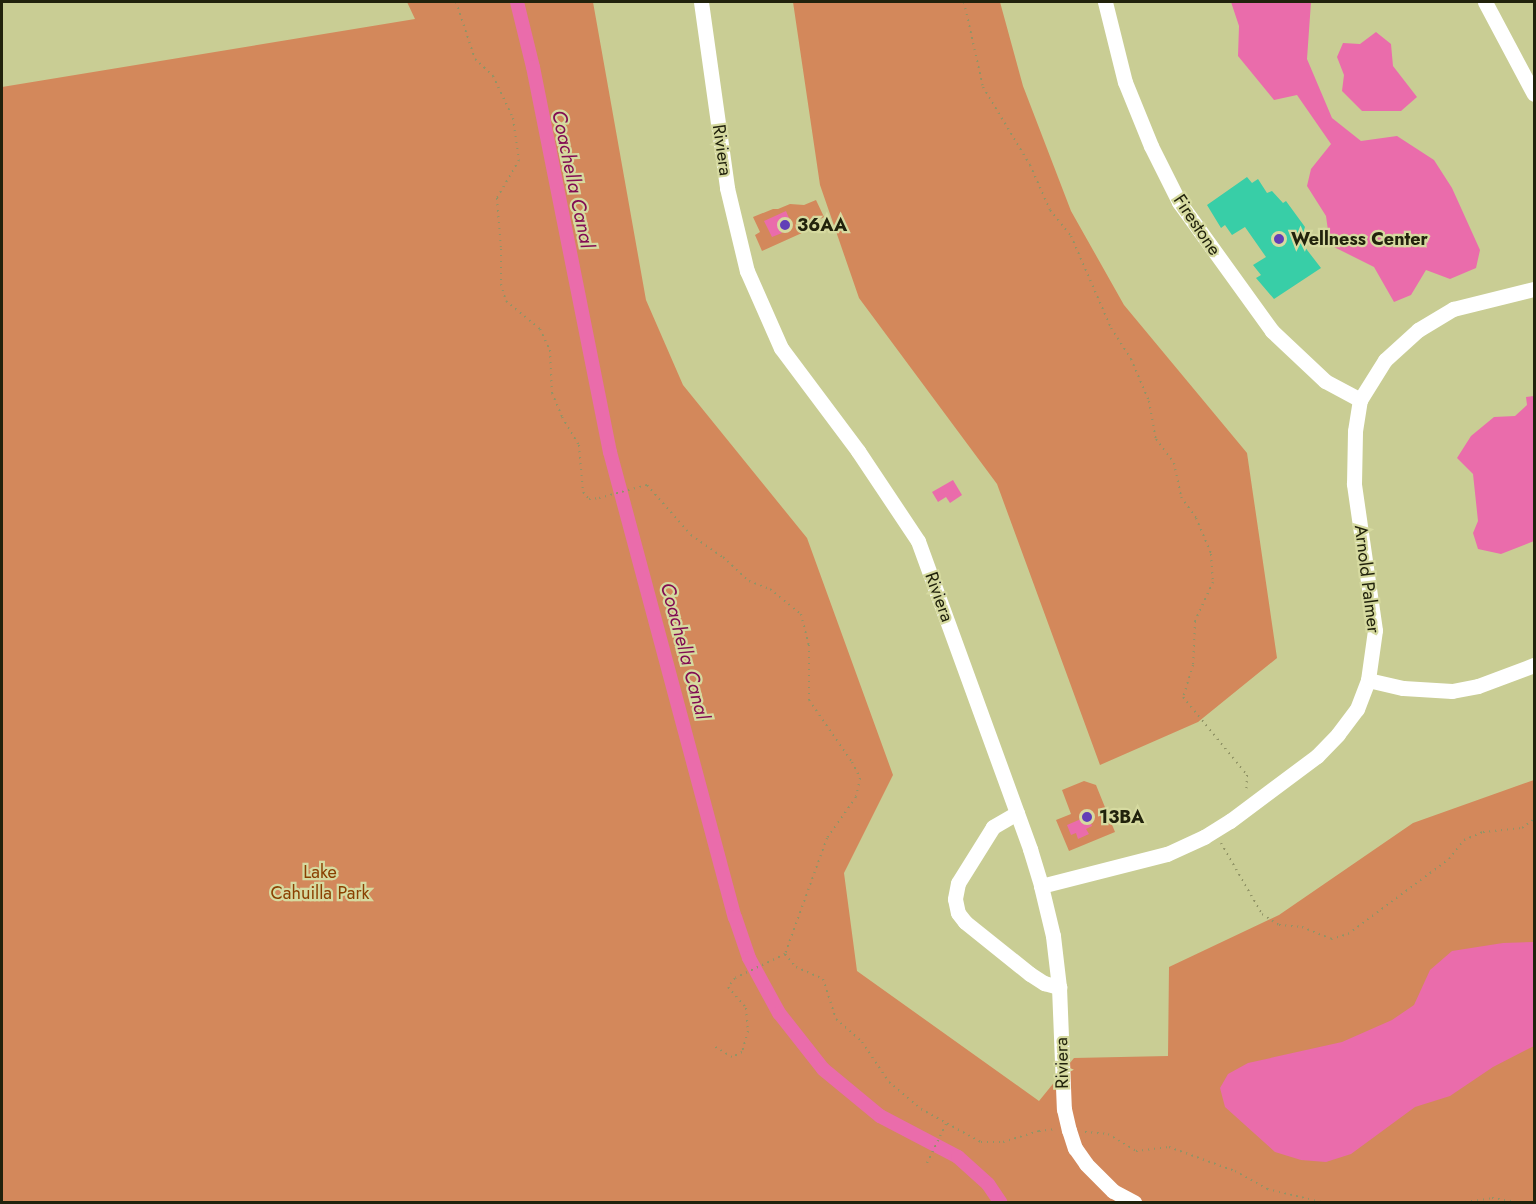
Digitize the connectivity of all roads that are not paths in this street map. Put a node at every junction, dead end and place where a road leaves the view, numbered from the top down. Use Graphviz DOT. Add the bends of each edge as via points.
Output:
graph roads {
  1 [pos="701,2"];
  2 [pos="1105,2"];
  3 [pos="1485,2"];
  4 [pos="1534,94"];
  5 [pos="1534,289"];
  6 [pos="1360,400"];
  7 [pos="1534,665"];
  8 [pos="1368,680"];
  9 [pos="1017,813"];
  10 [pos="1041,886"];
  11 [pos="1059,987"];
  12 [pos="1134,1203"];
  1 -- 9 [label="street, Riviera" via="727,188 747,271 781,348 858,451 918,541"];
  2 -- 6 [label="street, Firestone" via="1125,82 1179,202 1272,332 1325,381"];
  3 -- 4 [label="street"];
  5 -- 6 [label="street, Arnold Palmer" via="1453,309 1418,330 1385,360"];
  6 -- 8 [label="street, Arnold Palmer" via="1354,484 1376,630"];
  7 -- 8 [label="street" via="1478,686 1452,691 1403,688"];
  8 -- 10 [label="street, Arnold Palmer" via="1357,709 1317,756 1230,821 1167,854"];
  9 -- 10 [label="street, Riviera"];
  9 -- 11 [label="street" via="993,827 958,883 958,913 1030,974"];
  10 -- 11 [label="street, Riviera" via="1053,936"];
  11 -- 12 [label="street, Riviera" via="1064,1109 1075,1148 1113,1191"];
}
